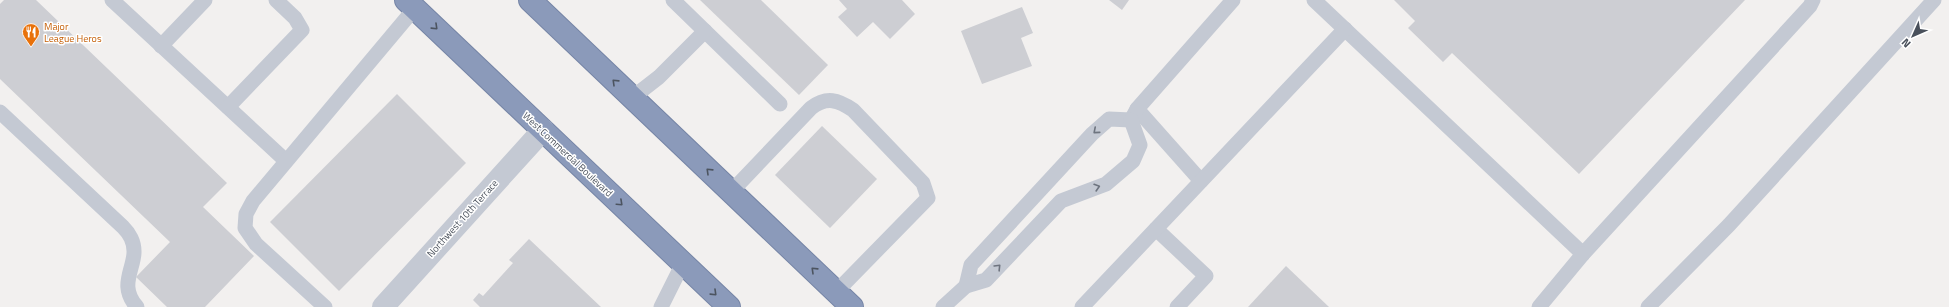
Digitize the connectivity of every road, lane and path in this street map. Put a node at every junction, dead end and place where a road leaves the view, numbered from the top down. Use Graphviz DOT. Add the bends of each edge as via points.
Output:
graph roads {
  1 [pos="112,0"];
  2 [pos="205,0"];
  3 [pos="276,0"];
  4 [pos="530,0"];
  5 [pos="673,0"];
  6 [pos="1233,0"];
  7 [pos="1314,0"];
  8 [pos="1813,0"];
  9 [pos="1934,0"];
  10 [pos="410,4"];
  11 [pos="1345,29"];
  12 [pos="705,31"];
  13 [pos="161,46"];
  14 [pos="632,98"];
  15 [pos="780,104"];
  16 [pos="228,107"];
  17 [pos="0,112"];
  18 [pos="1134,114"];
  19 [pos="543,130"];
  20 [pos="286,161"];
  21 [pos="1201,181"];
  22 [pos="731,192"];
  23 [pos="1156,229"];
  24 [pos="1583,254"];
  25 [pos="683,263"];
  26 [pos="966,286"];
  27 [pos="836,292"];
  28 [pos="1653,305"];
  29 [pos="137,307"];
  30 [pos="325,307"];
  31 [pos="383,307"];
  32 [pos="661,307"];
  33 [pos="729,307"];
  34 [pos="852,307"];
  35 [pos="942,307"];
  36 [pos="1082,307"];
  37 [pos="1176,307"];
  38 [pos="1539,307"];
  1 -- 13 [label="lane"];
  2 -- 13 [label="lane"];
  3 -- 16 [label="lane" via="295,18 302,30"];
  14 -- 4 [label="highway, one-way"];
  5 -- 12 [label="lane"];
  6 -- 18 [label="lane"];
  7 -- 11 [label="lane"];
  8 -- 24 [label="lane" via="1757,65"];
  9 -- 28 [label="lane"];
  10 -- 19 [label="highway, West Commercial Boulevard, one-way"];
  10 -- 20 [label="lane"];
  11 -- 21 [label="lane"];
  11 -- 24 [label="lane"];
  12 -- 14 [label="lane" via="659,77"];
  12 -- 15 [label="lane"];
  13 -- 16 [label="lane"];
  22 -- 14 [label="highway, one-way"];
  16 -- 20 [label="lane"];
  17 -- 29 [label="lane" via="132,238 134,258 126,281 127,290"];
  18 -- 21 [label="lane"];
  18 -- 26 [label="lane, one-way" via="1109,119 1092,134 971,265"];
  26 -- 18 [label="lane, one-way" via="986,280 1061,201 1106,184 1133,161 1140,145"];
  19 -- 25 [label="highway, West Commercial Boulevard, one-way"];
  19 -- 31 [label="street, Northwest 10th Terrace"];
  20 -- 30 [label="lane" via="253,201 246,214 245,228 256,244"];
  21 -- 23 [label="lane"];
  27 -- 22 [label="highway, one-way"];
  22 -- 27 [label="lane" via="811,108 820,102 831,101 841,102 853,110 923,183 928,198"];
  23 -- 36 [label="lane"];
  23 -- 37 [label="lane" via="1206,276"];
  24 -- 38 [label="lane"];
  25 -- 32 [label="lane"];
  25 -- 33 [label="highway, West Commercial Boulevard, one-way"];
  26 -- 35 [label="lane"];
  27 -- 34 [label="highway"];
}
